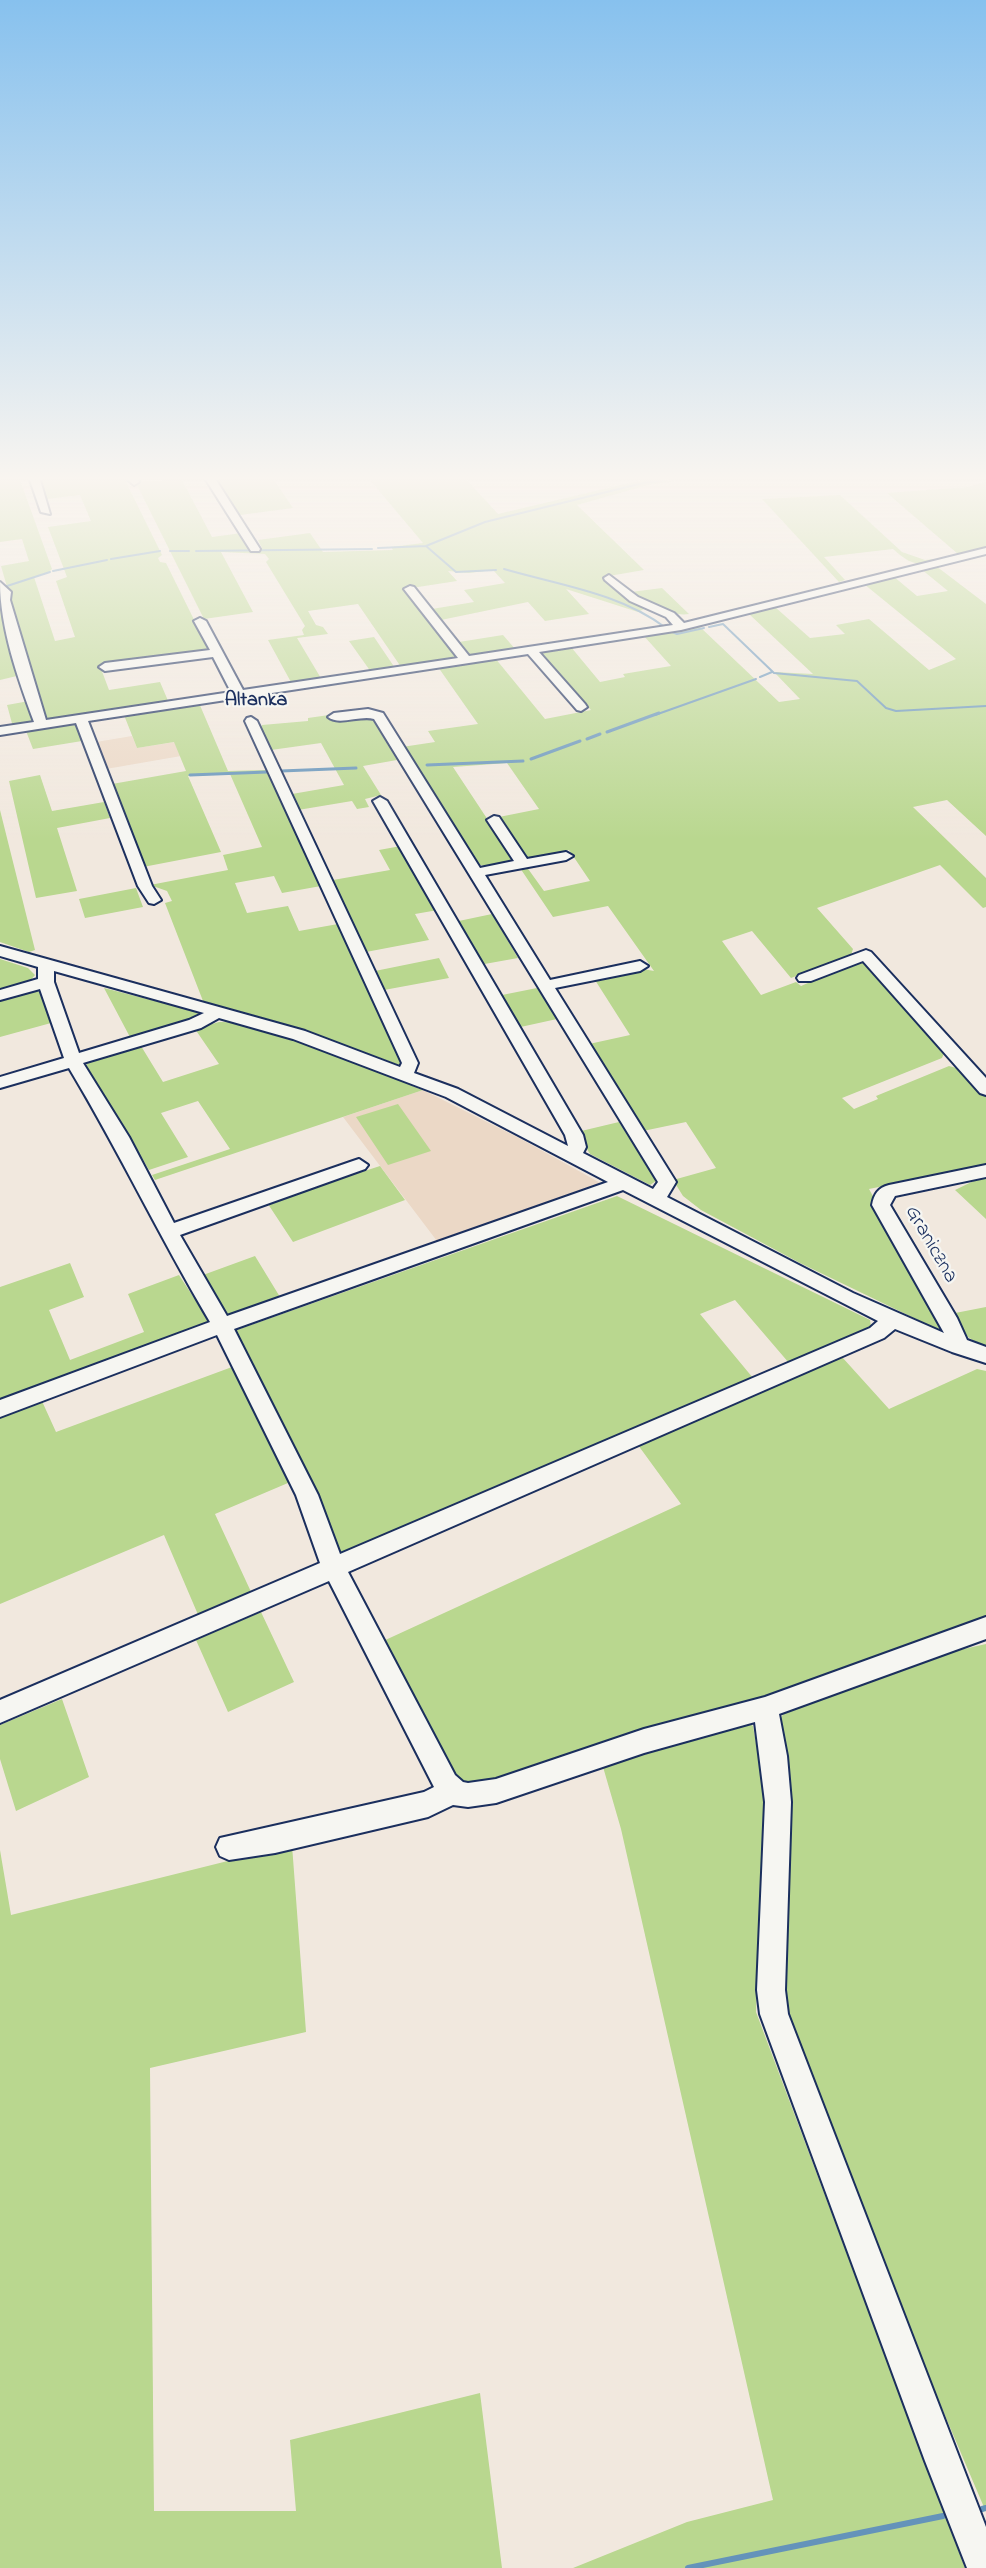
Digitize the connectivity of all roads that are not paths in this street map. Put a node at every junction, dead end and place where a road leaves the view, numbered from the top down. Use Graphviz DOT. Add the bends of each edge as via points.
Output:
graph roads {
  1 [pos="4,600"];
  2 [pos="419,600"];
  3 [pos="636,600"];
  4 [pos="790,600"];
  5 [pos="200,621"];
  6 [pos="681,627"];
  7 [pos="532,651"];
  8 [pos="216,653"];
  9 [pos="466,660"];
  10 [pos="105,668"];
  11 [pos="239,695"];
  12 [pos="581,708"];
  13 [pos="334,717"];
  14 [pos="81,719"];
  15 [pos="251,721"];
  16 [pos="42,725"];
  17 [pos="0,731"];
  18 [pos="380,801"];
  19 [pos="494,820"];
  20 [pos="566,856"];
  21 [pos="523,864"];
  22 [pos="475,873"];
  23 [pos="154,900"];
  24 [pos="0,951"];
  25 [pos="640,966"];
  26 [pos="46,973"];
  27 [pos="805,978"];
  28 [pos="544,986"];
  29 [pos="0,995"];
  30 [pos="217,1011"];
  31 [pos="74,1062"];
  32 [pos="405,1074"];
  33 [pos="0,1083"];
  34 [pos="986,1089"];
  35 [pos="573,1155"];
  36 [pos="359,1165"];
  37 [pos="986,1171"];
  38 [pos="626,1182"];
  39 [pos="655,1197"];
  40 [pos="170,1231"];
  41 [pos="893,1319"];
  42 [pos="222,1324"];
  43 [pos="959,1347"];
  44 [pos="986,1355"];
  45 [pos="0,1409"];
  46 [pos="333,1566"];
  47 [pos="986,1628"];
  48 [pos="765,1708"];
  49 [pos="0,1712"];
  50 [pos="453,1791"];
  51 [pos="229,1848"];
  52 [pos="985,2568"];
  1 -- 16 [label="street"];
  2 -- 9 [label="street"];
  3 -- 6 [label="street" via="670,615"];
  4 -- 6 [label="street"];
  5 -- 8 [label="street"];
  6 -- 7 [label="street"];
  7 -- 9 [label="street"];
  7 -- 12 [label="street"];
  8 -- 10 [label="street"];
  8 -- 11 [label="street"];
  9 -- 11 [label="street"];
  11 -- 14 [label="street"];
  13 -- 22 [label="street" via="368,713 379,716"];
  14 -- 16 [label="street"];
  14 -- 23 [label="street" via="145,886"];
  15 -- 32 [label="street" via="410,1063"];
  16 -- 17 [label="street"];
  18 -- 35 [label="street" via="574,1135 577,1147"];
  19 -- 21 [label="street"];
  20 -- 21 [label="street"];
  21 -- 22 [label="street"];
  22 -- 28 [label="street"];
  24 -- 26 [label="street"];
  25 -- 28 [label="street"];
  26 -- 29 [label="street"];
  26 -- 30 [label="street"];
  26 -- 31 [label="street"];
  27 -- 34 [label="street" via="866,956"];
  28 -- 39 [label="street" via="667,1182"];
  30 -- 31 [label="street" via="195,1024"];
  30 -- 32 [label="street" via="299,1035"];
  31 -- 33 [label="street"];
  31 -- 40 [label="street"];
  32 -- 35 [label="street" via="468,1100"];
  35 -- 38 [label="street"];
  36 -- 40 [label="street"];
  37 -- 43 [label="street, Graniczna" via="889,1191 880,1205 950,1323"];
  38 -- 39 [label="street"];
  38 -- 42 [label="street"];
  39 -- 41 [label="street"];
  40 -- 42 [label="street"];
  41 -- 43 [label="street"];
  41 -- 46 [label="street" via="877,1333"];
  42 -- 45 [label="street"];
  42 -- 46 [label="street" via="307,1495"];
  43 -- 44 [label="street"];
  46 -- 49 [label="street"];
  46 -- 50 [label="street" via="431,1760"];
  47 -- 48 [label="street"];
  48 -- 50 [label="street" via="644,1741 496,1791 468,1795"];
  48 -- 52 [label="street" via="778,1802 771,1990 774,2014"];
  50 -- 51 [label="street" via="428,1804"];
}
